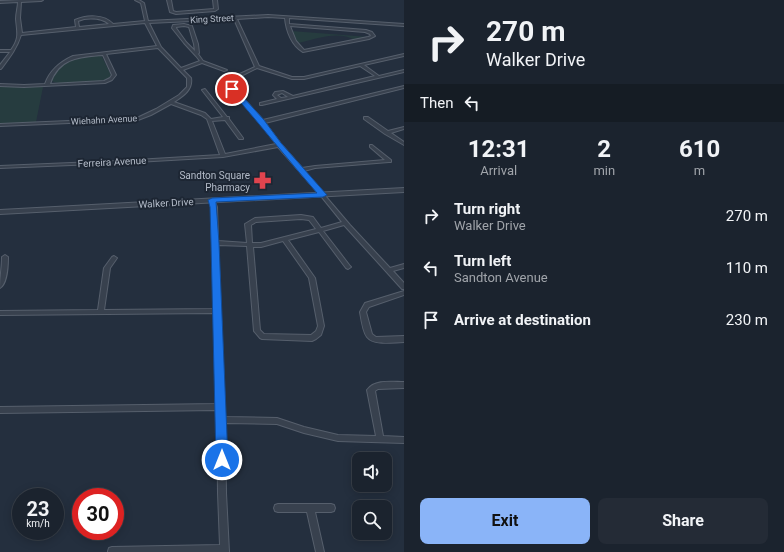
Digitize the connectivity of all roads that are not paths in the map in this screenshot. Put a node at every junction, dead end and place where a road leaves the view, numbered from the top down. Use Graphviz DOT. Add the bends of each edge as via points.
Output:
graph roads {
  1 [pos="41,0"];
  2 [pos="137,0"];
  3 [pos="169,0"];
  4 [pos="215,0"];
  5 [pos="20,1"];
  6 [pos="0,2"];
  7 [pos="199,12"];
  8 [pos="288,17"];
  9 [pos="235,18"];
  10 [pos="202,20"];
  11 [pos="147,23"];
  12 [pos="112,25"];
  13 [pos="288,25"];
  14 [pos="404,25"];
  15 [pos="78,28"];
  16 [pos="20,34"];
  17 [pos="159,47"];
  18 [pos="0,51"];
  19 [pos="13,51"];
  20 [pos="104,53"];
  21 [pos="197,53"];
  22 [pos="404,55"];
  23 [pos="202,62"];
  24 [pos="361,65"];
  25 [pos="257,67"];
  26 [pos="0,68"];
  27 [pos="181,69"];
  28 [pos="225,70"];
  29 [pos="404,71"];
  30 [pos="379,77"];
  31 [pos="0,85"];
  32 [pos="46,85"];
  33 [pos="404,87"];
  34 [pos="204,90"];
  35 [pos="292,97"];
  36 [pos="280,100"];
  37 [pos="170,102"];
  38 [pos="262,104"];
  39 [pos="227,118"];
  40 [pos="366,118"];
  41 [pos="211,120"];
  42 [pos="262,122"];
  43 [pos="0,125"];
  44 [pos="404,128"];
  45 [pos="387,133"];
  46 [pos="241,138"];
  47 [pos="404,144"];
  48 [pos="279,145"];
  49 [pos="372,146"];
  50 [pos="223,156"];
  51 [pos="0,167"];
  52 [pos="302,170"];
  53 [pos="404,190"];
  54 [pos="323,195"];
  55 [pos="212,200"];
  56 [pos="0,212"];
  57 [pos="346,223"];
  58 [pos="320,229"];
  59 [pos="284,240"];
  60 [pos="215,243"];
  61 [pos="250,244"];
  62 [pos="5,257"];
  63 [pos="114,258"];
  64 [pos="404,266"];
  65 [pos="348,267"];
  66 [pos="390,270"];
  67 [pos="0,286"];
  68 [pos="404,287"];
  69 [pos="404,294"];
  70 [pos="101,311"];
  71 [pos="218,311"];
  72 [pos="0,313"];
  73 [pos="404,339"];
  74 [pos="404,385"];
  75 [pos="222,407"];
  76 [pos="0,410"];
  77 [pos="222,420"];
  78 [pos="380,439"];
  79 [pos="404,440"];
  80 [pos="278,508"];
  81 [pos="310,508"];
  82 [pos="331,508"];
  83 [pos="225,550"];
  84 [pos="112,551"];
  85 [pos="320,552"];
  1 -- 5 [label="street"];
  2 -- 11 [label="street, Wiehahn Avenue" via="142,4"];
  3 -- 7 [label="street" via="173,12"];
  4 -- 7 [label="street" via="215,10"];
  5 -- 6 [label="street"];
  5 -- 16 [label="street"];
  7 -- 10 [label="street"];
  8 -- 9 [label="street, King Street"];
  8 -- 13 [label="street"];
  8 -- 14 [label="street, King Street"];
  9 -- 10 [label="street, King Street"];
  9 -- 25 [label="street"];
  10 -- 11 [label="street, King Street"];
  11 -- 12 [label="street, King Street"];
  11 -- 17 [label="street, Wiehahn Avenue"];
  12 -- 15 [label="street, King Street"];
  12 -- 15 [label="street" via="105,19 83,19 76,21"];
  13 -- 13 [label="street" via="299,49 304,51 373,36 366,31"];
  15 -- 16 [label="street, King Street"];
  16 -- 19 [label="street"];
  17 -- 20 [label="street"];
  17 -- 27 [label="street, Wiehahn Avenue"];
  18 -- 19 [label="street"];
  19 -- 26 [label="street"];
  20 -- 32 [label="street" via="68,60 54,70"];
  20 -- 32 [label="street" via="114,74 109,80 101,83"];
  21 -- 21 [label="street" via="190,26 174,26 185,43"];
  21 -- 23 [label="street"];
  22 -- 24 [label="street"];
  23 -- 27 [label="street"];
  23 -- 28 [label="street"];
  24 -- 25 [label="street" via="298,78"];
  24 -- 30 [label="street"];
  25 -- 42 [label="street" via="232,79 230,84"];
  27 -- 37 [label="street, Wiehahn Avenue" via="189,78 190,87"];
  29 -- 30 [label="street"];
  30 -- 35 [label="street"];
  31 -- 32 [label="street"];
  33 -- 42 [label="street"];
  34 -- 39 [label="street"];
  35 -- 36 [label="street"];
  35 -- 36 [label="street" via="283,92 276,93"];
  36 -- 38 [label="street"];
  37 -- 41 [label="street" via="203,114"];
  37 -- 43 [label="street, Wiehahn Avenue" via="151,115 138,119"];
  39 -- 41 [label="street"];
  39 -- 46 [label="street"];
  40 -- 45 [label="street"];
  41 -- 50 [label="street"];
  42 -- 48 [label="street"];
  44 -- 45 [label="street"];
  45 -- 47 [label="street"];
  48 -- 50 [label="street, Ferreira Avenue"];
  48 -- 52 [label="street"];
  49 -- 52 [label="street" via="389,161"];
  50 -- 51 [label="street, Ferreira Avenue"];
  52 -- 54 [label="street"];
  53 -- 54 [label="street, Walker Drive"];
  54 -- 55 [label="street, Walker Drive"];
  54 -- 57 [label="street"];
  55 -- 56 [label="street, Walker Drive"];
  55 -- 60 [label="street"];
  57 -- 58 [label="street"];
  57 -- 66 [label="street"];
  58 -- 59 [label="street"];
  58 -- 61 [label="street" via="311,218 306,217 253,220 248,224"];
  58 -- 65 [label="street"];
  59 -- 61 [label="street" via="261,245"];
  59 -- 61 [label="street" via="312,278 320,326 319,333 312,338 266,337 258,333"];
  60 -- 61 [label="street"];
  60 -- 71 [label="street"];
  62 -- 67 [label="street" via="5,269"];
  63 -- 70 [label="street" via="107,268"];
  64 -- 66 [label="street"];
  66 -- 68 [label="street"];
  69 -- 73 [label="street" via="366,305 363,312 369,335 374,339"];
  70 -- 71 [label="street"];
  70 -- 72 [label="street"];
  71 -- 75 [label="street"];
  74 -- 78 [label="street" via="382,385 371,390"];
  75 -- 76 [label="street"];
  75 -- 77 [label="street"];
  77 -- 78 [label="street" via="277,421 338,438"];
  77 -- 83 [label="street"];
  78 -- 79 [label="street"];
  80 -- 81 [label="street"];
  81 -- 82 [label="street"];
  81 -- 85 [label="street"];
  83 -- 84 [label="street"];
}
